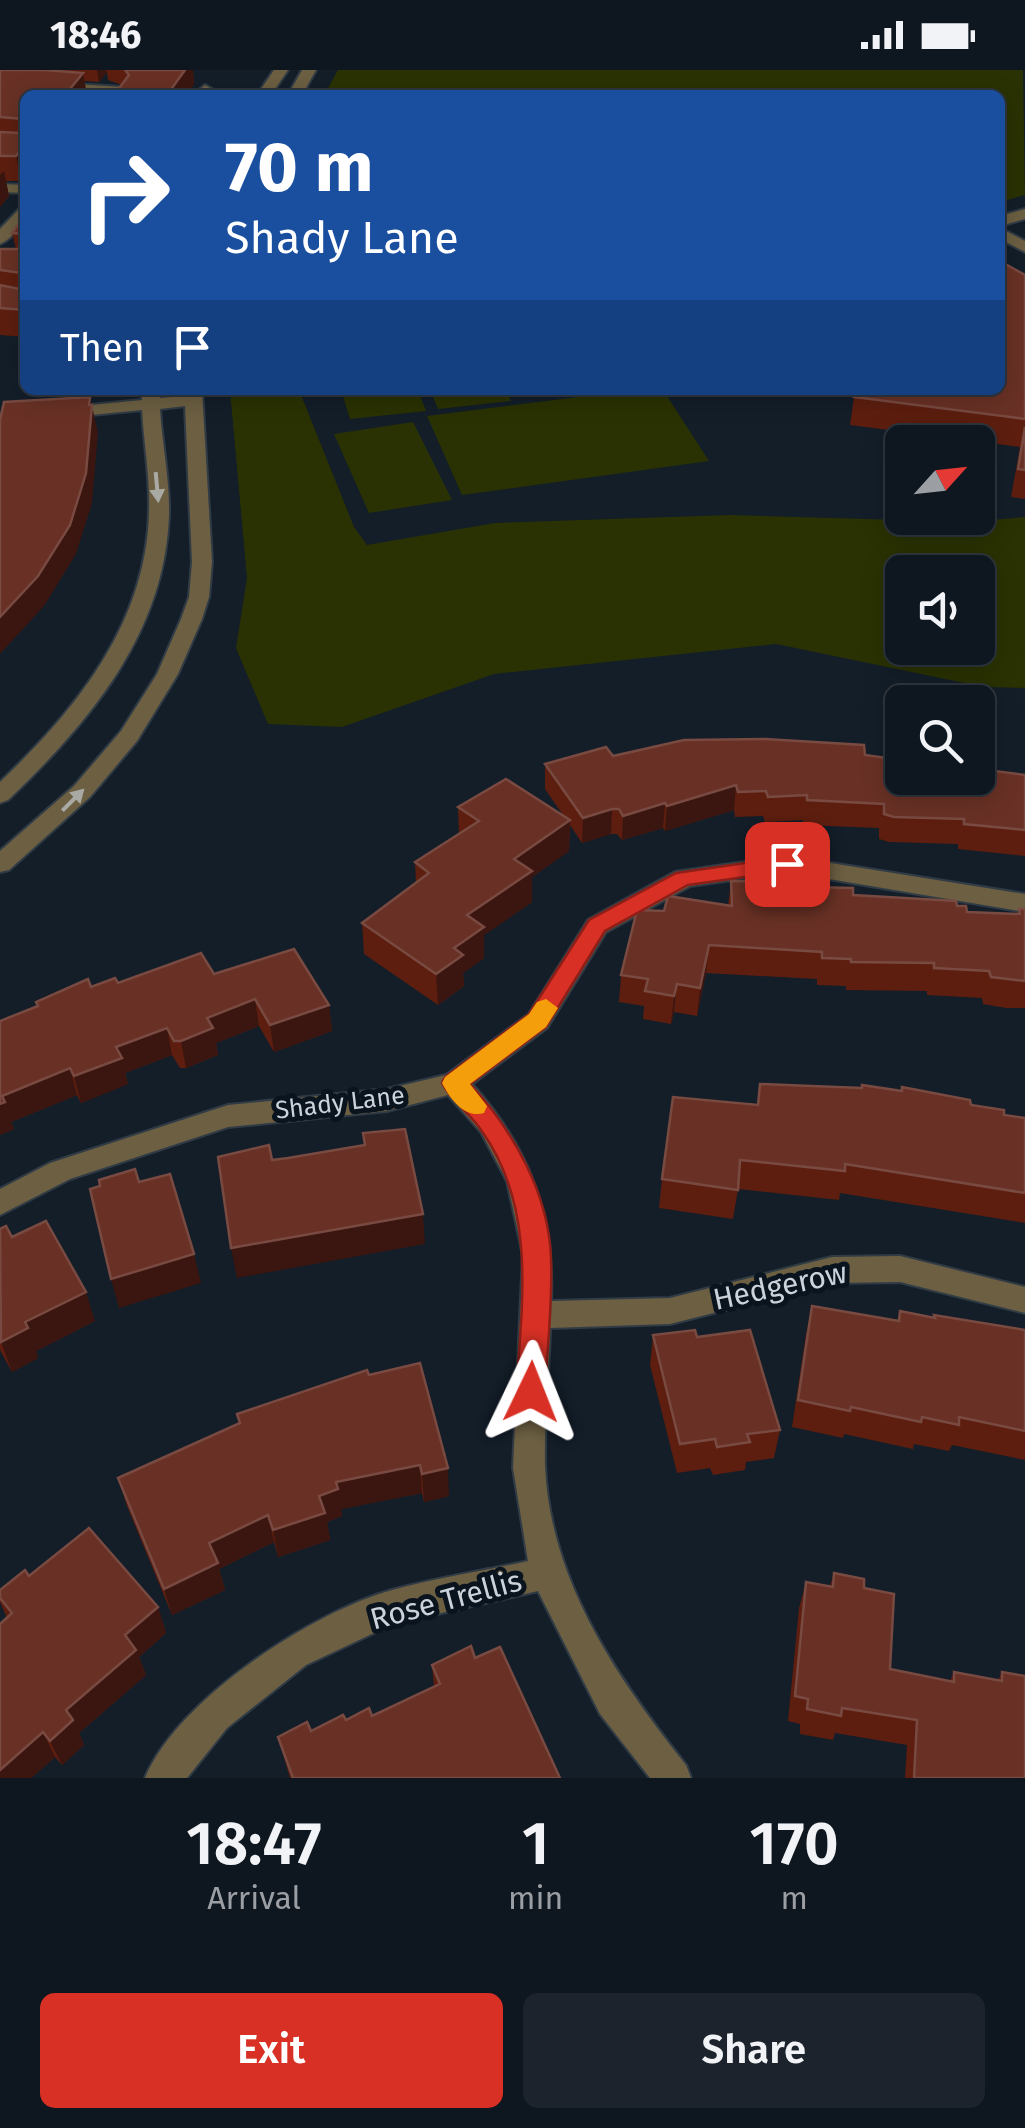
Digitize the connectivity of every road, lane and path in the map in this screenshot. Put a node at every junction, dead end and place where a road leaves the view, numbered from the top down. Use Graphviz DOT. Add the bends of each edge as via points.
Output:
graph roads {
  1 [pos="22,70"];
  2 [pos="1,85"];
  3 [pos="122,89"];
  4 [pos="20,212"];
  5 [pos="3,231"];
  6 [pos="193,395"];
  7 [pos="151,397"];
  8 [pos="0,419"];
  9 [pos="0,795"];
  10 [pos="0,864"];
  11 [pos="1025,902"];
  12 [pos="454,1083"];
  13 [pos="0,1202"];
  14 [pos="1025,1300"];
  15 [pos="533,1316"];
  16 [pos="547,1574"];
  17 [pos="163,1778"];
  18 [pos="673,1778"];
  1 -- 2 [label="street"];
  2 -- 3 [label="street"];
  4 -- 5 [label="street"];
  6 -- 7 [label="street"];
  10 -- 6 [label="street, one-way" via="105,768 174,661 198,600 204,537"];
  7 -- 8 [label="street"];
  7 -- 9 [label="street, one-way" via="159,515 152,578 116,666 44,755"];
  11 -- 12 [label="street, Shady Lane" via="787,864 684,878 597,926 538,1021"];
  12 -- 13 [label="street, Shady Lane" via="387,1100 228,1116 60,1171"];
  12 -- 15 [label="street" via="491,1124 521,1181 538,1255"];
  14 -- 15 [label="street, Hedgerow" via="900,1269 832,1270 670,1311"];
  15 -- 16 [label="street" via="528,1468"];
  16 -- 17 [label="street, Rose Trellis" via="390,1608 294,1653 214,1715"];
  16 -- 18 [label="street" via="612,1701"];
}
